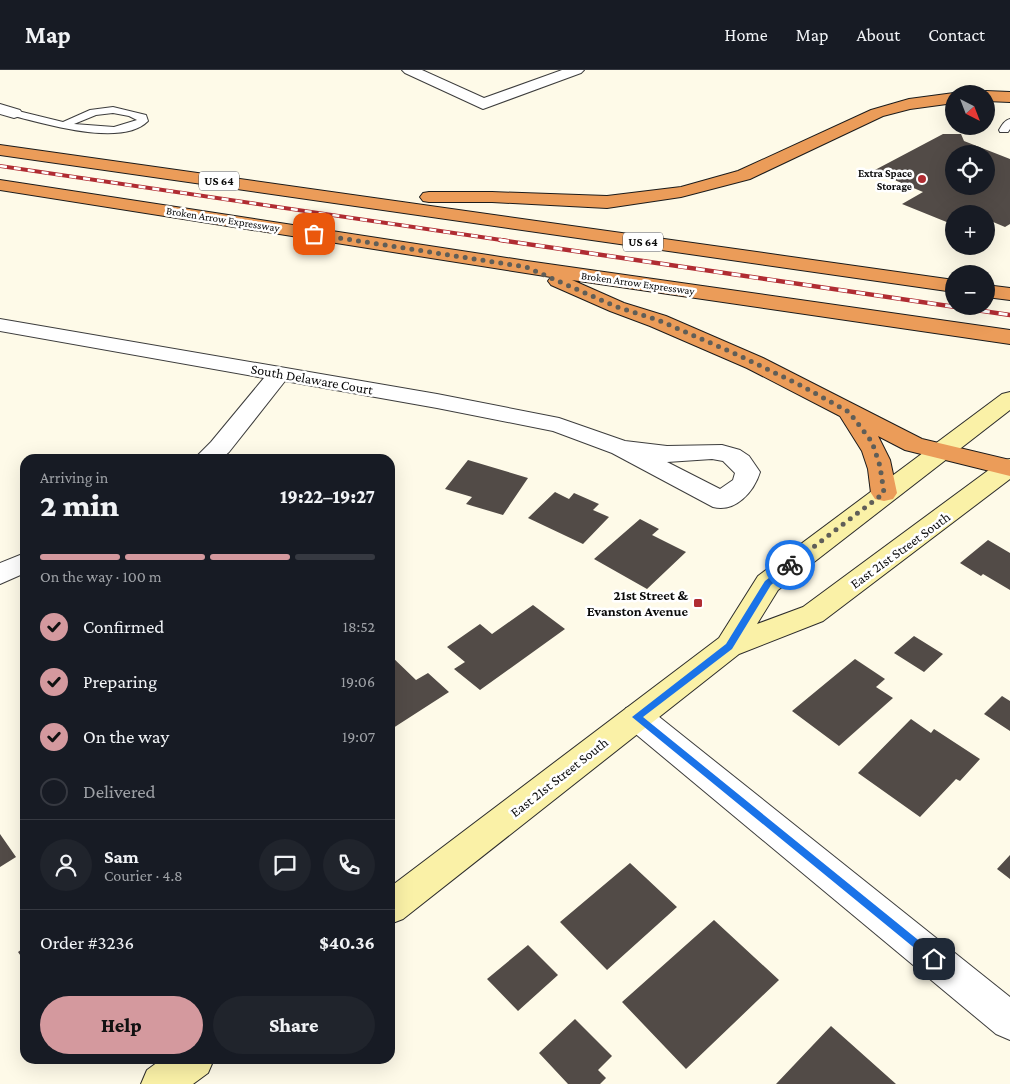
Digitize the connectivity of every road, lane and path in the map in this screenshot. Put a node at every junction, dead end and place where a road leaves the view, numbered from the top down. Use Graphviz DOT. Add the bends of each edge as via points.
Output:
graph roads {
  1 [pos="410,70"];
  2 [pos="576,70"];
  3 [pos="995,96"];
  4 [pos="1010,97"];
  5 [pos="945,99"];
  6 [pos="7,111"];
  7 [pos="66,124"];
  8 [pos="0,150"];
  9 [pos="0,185"];
  10 [pos="332,198"];
  11 [pos="526,267"];
  12 [pos="945,285"];
  13 [pos="995,292"];
  14 [pos="1010,294"];
  15 [pos="0,325"];
  16 [pos="1010,337"];
  17 [pos="279,374"];
  18 [pos="1010,398"];
  19 [pos="849,412"];
  20 [pos="621,448"];
  21 [pos="939,453"];
  22 [pos="212,454"];
  23 [pos="1010,468"];
  24 [pos="884,493"];
  25 [pos="20,564"];
  26 [pos="0,574"];
  27 [pos="729,646"];
  28 [pos="637,717"];
  29 [pos="395,904"];
  30 [pos="1010,1021"];
  31 [pos="187,1064"];
  32 [pos="161,1084"];
  1 -- 2 [label="street" via="483,104"];
  3 -- 4 [label="highway"];
  5 -- 10 [label="highway" via="877,113 716,184 648,197 607,202 492,197"];
  6 -- 7 [label="lane"];
  7 -- 7 [label="lane" via="82,115 111,109 133,113 143,121 121,130"];
  8 -- 10 [label="highway, US 64"];
  9 -- 11 [label="highway, Broken Arrow Expressway"];
  10 -- 12 [label="highway, US 64"];
  11 -- 16 [label="highway, Broken Arrow Expressway"];
  11 -- 19 [label="highway" via="617,307 705,340"];
  13 -- 14 [label="highway"];
  15 -- 17 [label="street, South Delaware Court"];
  17 -- 20 [label="street, South Delaware Court" via="559,425"];
  17 -- 22 [label="street"];
  18 -- 21 [label="main road, East 21st Street South"];
  19 -- 21 [label="highway" via="914,445"];
  19 -- 24 [label="highway" via="872,442"];
  21 -- 23 [label="highway"];
  21 -- 24 [label="main road, East 21st Street South"];
  23 -- 27 [label="main road, East 21st Street South" via="813,614"];
  24 -- 27 [label="main road, East 21st Street South" via="768,583"];
  25 -- 26 [label="street"];
  27 -- 28 [label="main road, East 21st Street South"];
  28 -- 29 [label="main road, East 21st Street South"];
  28 -- 30 [label="street"];
  31 -- 32 [label="main road"];
}
